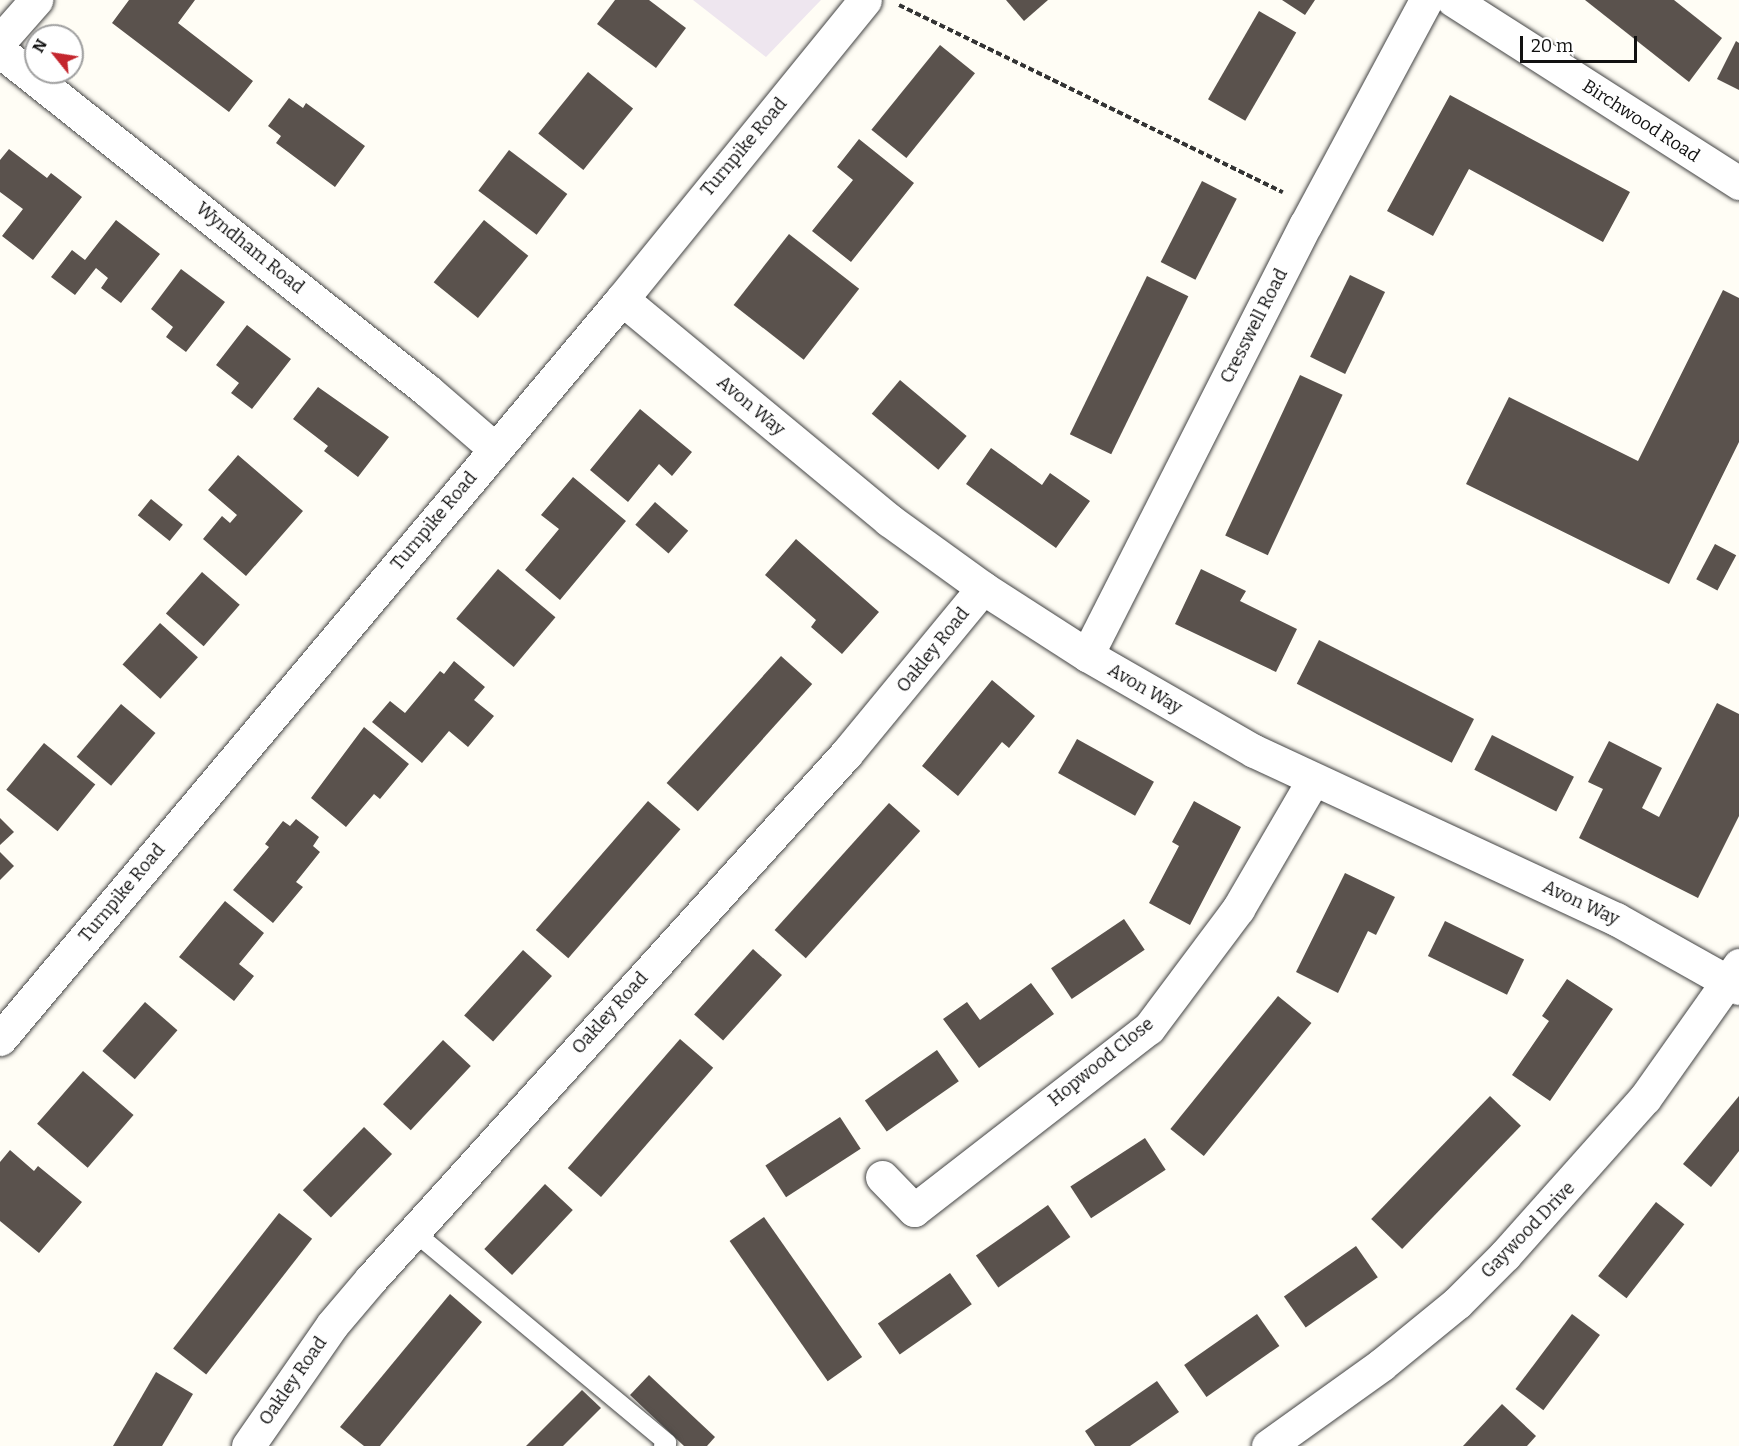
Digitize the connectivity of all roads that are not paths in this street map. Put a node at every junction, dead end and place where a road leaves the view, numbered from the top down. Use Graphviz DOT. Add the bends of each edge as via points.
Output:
graph roads {
  1 [pos="36,0"];
  2 [pos="865,0"];
  3 [pos="1426,0"];
  4 [pos="1453,0"];
  5 [pos="0,41"];
  6 [pos="0,51"];
  7 [pos="1739,183"];
  8 [pos="622,299"];
  9 [pos="495,449"];
  10 [pos="983,588"];
  11 [pos="1087,655"];
  12 [pos="1313,780"];
  13 [pos="1736,978"];
  14 [pos="0,1039"];
  15 [pos="882,1177"];
  16 [pos="413,1230"];
  17 [pos="248,1446"];
  18 [pos="663,1446"];
  19 [pos="1268,1446"];
  1 -- 5 [label="street"];
  2 -- 8 [label="street, Turnpike Road"];
  3 -- 11 [label="street, Cresswell Road"];
  4 -- 7 [label="street, Birchwood Road"];
  6 -- 9 [label="street, Wyndham Road" via="428,391"];
  8 -- 9 [label="street, Turnpike Road"];
  8 -- 10 [label="street, Avon Way" via="889,520"];
  9 -- 14 [label="street, Turnpike Road"];
  10 -- 11 [label="street, Avon Way"];
  10 -- 16 [label="street, Oakley Road" via="846,754"];
  11 -- 12 [label="street, Avon Way" via="1224,735"];
  12 -- 13 [label="street, Avon Way"];
  12 -- 15 [label="street, Hopwood Close" via="1238,909 1149,1028 914,1210"];
  13 -- 19 [label="street, Gaywood Drive" via="1623,1125 1505,1255 1456,1303 1381,1365"];
  16 -- 17 [label="street, Oakley Road" via="332,1325"];
  16 -- 18 [label="lane" via="667,1443"];
}
